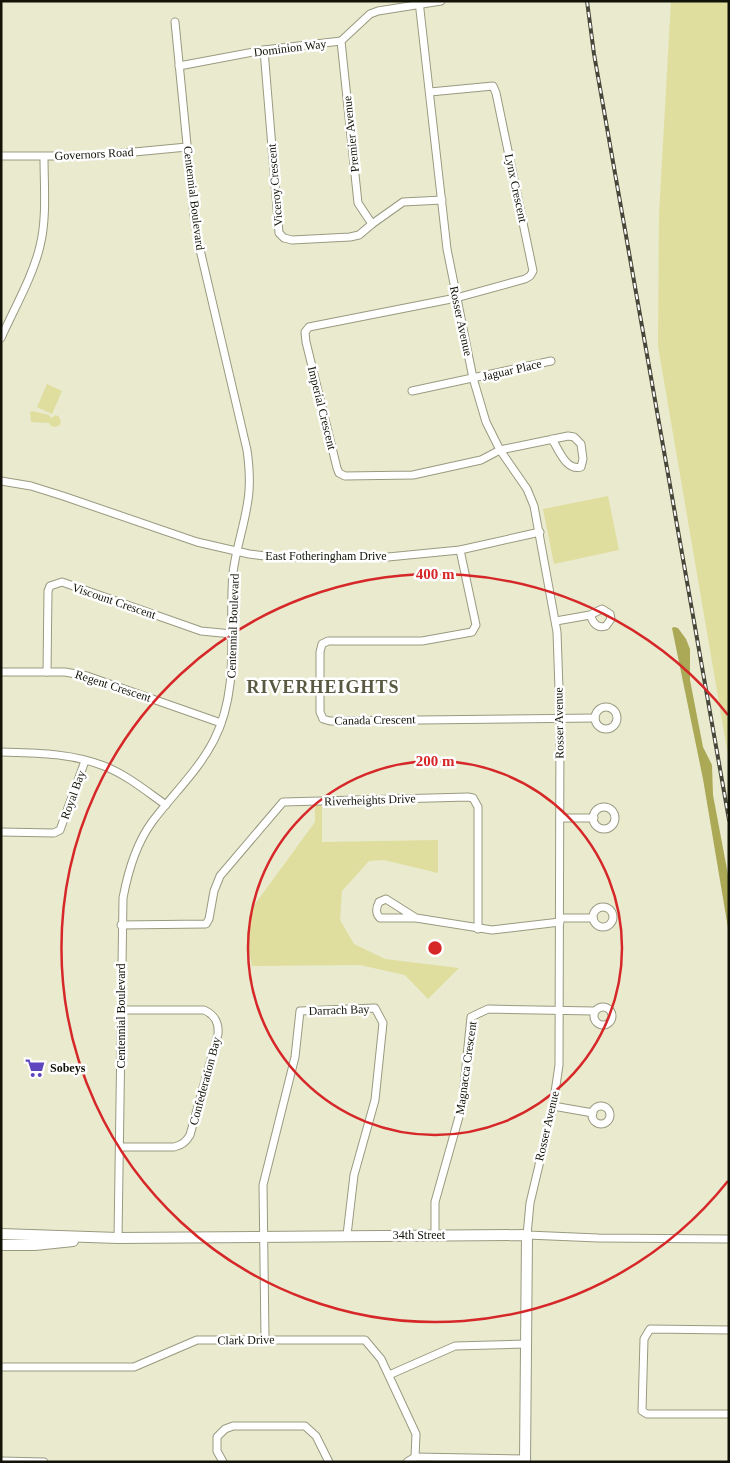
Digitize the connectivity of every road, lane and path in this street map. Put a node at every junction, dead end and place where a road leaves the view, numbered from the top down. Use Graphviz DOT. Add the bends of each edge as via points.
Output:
graph roads {
  1 [pos="441,1"];
  2 [pos="420,3"];
  3 [pos="175,22"];
  4 [pos="341,41"];
  5 [pos="264,50"];
  6 [pos="179,66"];
  7 [pos="430,92"];
  8 [pos="187,147"];
  9 [pos="1,156"];
  10 [pos="44,157"];
  11 [pos="442,200"];
  12 [pos="372,224"];
  13 [pos="456,298"];
  14 [pos="1,338"];
  15 [pos="551,361"];
  16 [pos="473,378"];
  17 [pos="412,391"];
  18 [pos="552,439"];
  19 [pos="500,450"];
  20 [pos="1,481"];
  21 [pos="540,532"];
  22 [pos="460,550"];
  23 [pos="236,552"];
  24 [pos="590,615"];
  25 [pos="556,621"];
  26 [pos="232,634"];
  27 [pos="1,672"];
  28 [pos="47,672"];
  29 [pos="560,718"];
  30 [pos="595,718"];
  31 [pos="221,723"];
  32 [pos="1,752"];
  33 [pos="86,761"];
  34 [pos="166,804"];
  35 [pos="560,818"];
  36 [pos="594,818"];
  37 [pos="1,832"];
  38 [pos="416,918"];
  39 [pos="594,918"];
  40 [pos="560,920"];
  41 [pos="122,925"];
  42 [pos="478,929"];
  43 [pos="121,1010"];
  44 [pos="560,1010"];
  45 [pos="594,1011"];
  46 [pos="553,1106"];
  47 [pos="592,1113"];
  48 [pos="120,1147"];
  49 [pos="1,1234"];
  50 [pos="347,1235"];
  51 [pos="435,1235"];
  52 [pos="527,1235"];
  53 [pos="264,1236"];
  54 [pos="114,1238"];
  55 [pos="729,1239"];
  56 [pos="22,1240"];
  57 [pos="1,1245"];
  58 [pos="729,1330"];
  59 [pos="265,1340"];
  60 [pos="525,1344"];
  61 [pos="1,1367"];
  62 [pos="389,1375"];
  63 [pos="729,1414"];
  64 [pos="415,1457"];
  65 [pos="525,1460"];
  66 [pos="1,1461"];
  67 [pos="44,1462"];
  68 [pos="223,1462"];
  69 [pos="329,1462"];
  70 [pos="407,1462"];
  1 -- 2 [label="street, Dominion Way"];
  2 -- 4 [label="street, Dominion Way" via="370,14"];
  2 -- 7 [label="street, Rosser Avenue"];
  3 -- 6 [label="street, Centennial Boulevard"];
  4 -- 5 [label="street, Dominion Way"];
  4 -- 12 [label="street, Premier Avenue" via="358,203"];
  5 -- 6 [label="street, Dominion Way"];
  5 -- 12 [label="street, Viceroy Crescent" via="279,233 292,240 350,237 360,235"];
  6 -- 8 [label="street, Centennial Boulevard"];
  7 -- 11 [label="street, Rosser Avenue"];
  7 -- 13 [label="street, Lynx Crescent" via="493,86 532,266 526,279"];
  8 -- 10 [label="street, Governors Road"];
  8 -- 23 [label="street, Centennial Boulevard" via="198,241 250,471 249,493"];
  9 -- 10 [label="street, Governors Road"];
  10 -- 14 [label="street" via="40,246"];
  11 -- 12 [label="street, Viceroy Crescent" via="403,202"];
  11 -- 13 [label="street, Rosser Avenue"];
  13 -- 16 [label="street, Rosser Avenue"];
  13 -- 19 [label="street, Imperial Crescent" via="309,327 305,332 337,468 345,476 412,476 482,460"];
  15 -- 16 [label="street, Jaguar Place"];
  16 -- 17 [label="street, Jaguar Place"];
  16 -- 19 [label="street, Rosser Avenue" via="486,422"];
  18 -- 18 [label="street" via="569,465 580,467 583,459 578,441 568,436"];
  18 -- 19 [label="street"];
  19 -- 21 [label="street, Rosser Avenue" via="527,489"];
  20 -- 23 [label="street, East Fotheringham Drive" via="31,486"];
  21 -- 22 [label="street, East Fotheringham Drive"];
  21 -- 25 [label="street, Rosser Avenue"];
  22 -- 23 [label="street, East Fotheringham Drive" via="388,557 272,557"];
  22 -- 29 [label="street, Canada Crescent" via="476,625 472,632 422,641 328,641 322,644 320,712 323,719 330,722"];
  23 -- 26 [label="street, Centennial Boulevard"];
  24 -- 25 [label="street"];
  25 -- 29 [label="street, Rosser Avenue"];
  26 -- 28 [label="street, Viscount Crescent" via="202,631 62,582 56,583 48,591"];
  26 -- 31 [label="street, Centennial Boulevard" via="231,685"];
  27 -- 28 [label="street, Regent Crescent"];
  28 -- 31 [label="street, Regent Crescent" via="87,676"];
  29 -- 30 [label="street"];
  29 -- 35 [label="street, Rosser Avenue"];
  31 -- 34 [label="street, Centennial Boulevard" via="204,757"];
  32 -- 33 [label="street, Royal Bay" via="46,753"];
  33 -- 34 [label="street, Royal Bay" via="125,776"];
  33 -- 37 [label="street, Royal Bay" via="60,830 54,833"];
  34 -- 41 [label="street, Centennial Boulevard" via="135,853 123,898"];
  35 -- 36 [label="street"];
  35 -- 40 [label="street, Rosser Avenue"];
  38 -- 38 [label="street" via="386,899 377,907 380,918"];
  38 -- 42 [label="street"];
  39 -- 40 [label="street"];
  40 -- 42 [label="street" via="509,929"];
  40 -- 44 [label="street, Rosser Avenue"];
  41 -- 42 [label="street, Riverheights Drive" via="206,924 220,876 283,802 468,797 473,798 478,808"];
  41 -- 43 [label="street, Centennial Boulevard"];
  43 -- 48 [label="street, Centennial Boulevard"];
  43 -- 48 [label="street, Confederation Bay" via="204,1010 218,1025 218,1034 187,1140 174,1147"];
  44 -- 45 [label="street"];
  44 -- 46 [label="street, Rosser Avenue" via="559,1064"];
  44 -- 51 [label="street, Magnacca Crescent" via="488,1009 471,1018 462,1106 435,1202"];
  46 -- 47 [label="street"];
  46 -- 52 [label="street, Rosser Avenue" via="530,1203"];
  48 -- 54 [label="street, Centennial Boulevard"];
  49 -- 56 [label="street, 34th Street"];
  50 -- 51 [label="street, 34th Street"];
  50 -- 53 [label="street, 34th Street"];
  50 -- 53 [label="street, Darrach Bay" via="354,1175 375,1100 383,1023 375,1008 300,1011 295,1057 263,1185"];
  51 -- 52 [label="street, 34th Street"];
  52 -- 55 [label="street, 34th Street"];
  52 -- 60 [label="street, Rosser Avenue"];
  53 -- 54 [label="street, 34th Street"];
  53 -- 59 [label="street"];
  54 -- 56 [label="street, 34th Street"];
  56 -- 57 [label="street, 34th Street"];
  58 -- 63 [label="street" via="650,1329 644,1339 642,1411 647,1414"];
  59 -- 61 [label="street, Clark Drive" via="196,1340 134,1367"];
  59 -- 62 [label="street, Clark Drive" via="365,1340 381,1358"];
  60 -- 62 [label="street" via="455,1346"];
  60 -- 65 [label="street, Rosser Avenue"];
  62 -- 64 [label="street, Clark Drive" via="416,1434"];
  64 -- 65 [label="street"];
  64 -- 70 [label="street"];
  66 -- 67 [label="street"];
  68 -- 69 [label="street" via="217,1451 218,1436 233,1426 305,1426 316,1436"];
}
